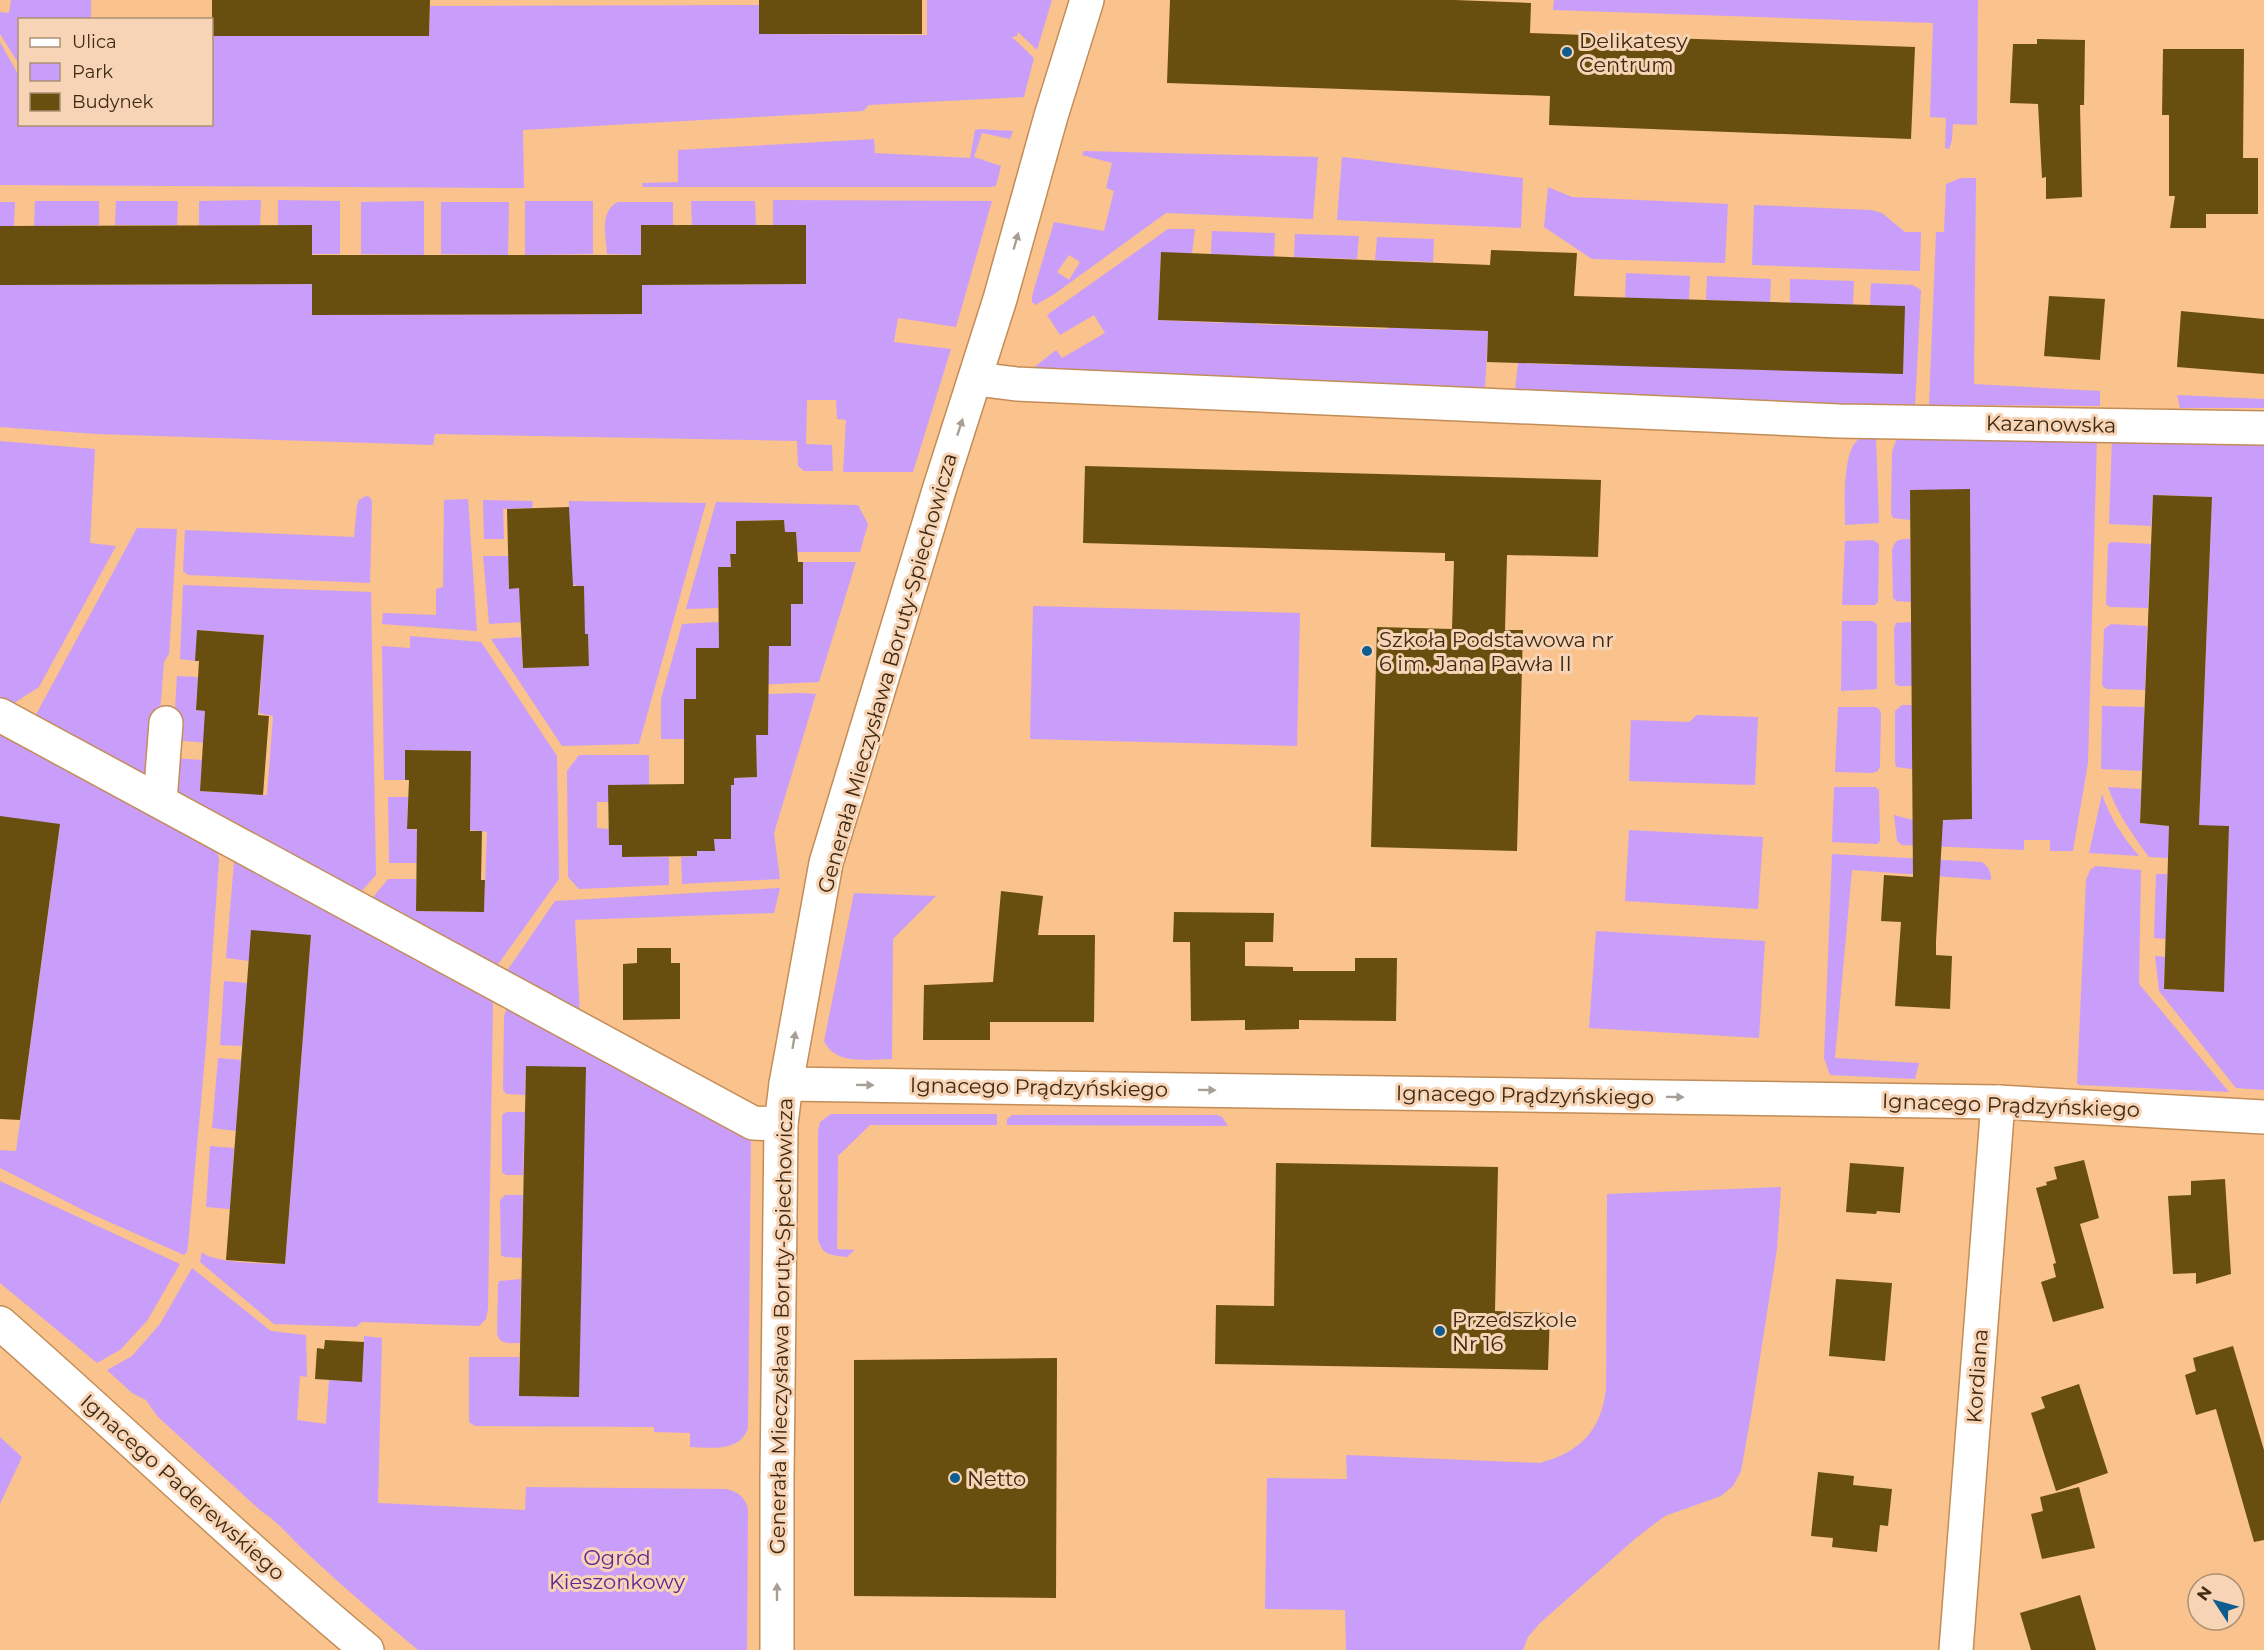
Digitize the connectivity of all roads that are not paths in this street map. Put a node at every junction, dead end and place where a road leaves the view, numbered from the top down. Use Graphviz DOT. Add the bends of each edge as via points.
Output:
graph roads {
  1 [pos="1087,0"];
  2 [pos="975,379"];
  3 [pos="2264,428"];
  4 [pos="0,715"];
  5 [pos="166,723"];
  6 [pos="160,801"];
  7 [pos="786,1084"];
  8 [pos="1998,1102"];
  9 [pos="2264,1118"];
  10 [pos="782,1124"];
  11 [pos="0,1323"];
  12 [pos="367,1650"];
  13 [pos="777,1650"];
  14 [pos="1956,1650"];
  2 -- 1 [label="street, Generała Mieczysława Boruty-Spiechowicza, one-way"];
  2 -- 3 [label="street, Kazanowska" via="999,384 1839,422"];
  7 -- 2 [label="street, Generała Mieczysława Boruty-Spiechowicza, one-way" via="826,863"];
  4 -- 6 [label="street"];
  5 -- 6 [label="street"];
  6 -- 10 [label="street" via="753,1123"];
  7 -- 8 [label="street, Ignacego Prądzyńskiego, one-way"];
  7 -- 10 [label="street, Generała Mieczysława Boruty-Spiechowicza"];
  8 -- 9 [label="street, Ignacego Prądzyńskiego"];
  8 -- 14 [label="street, Kordiana"];
  13 -- 10 [label="street, Generała Mieczysława Boruty-Spiechowicza, one-way"];
  11 -- 12 [label="street, Ignacego Paderewskiego"];
}
